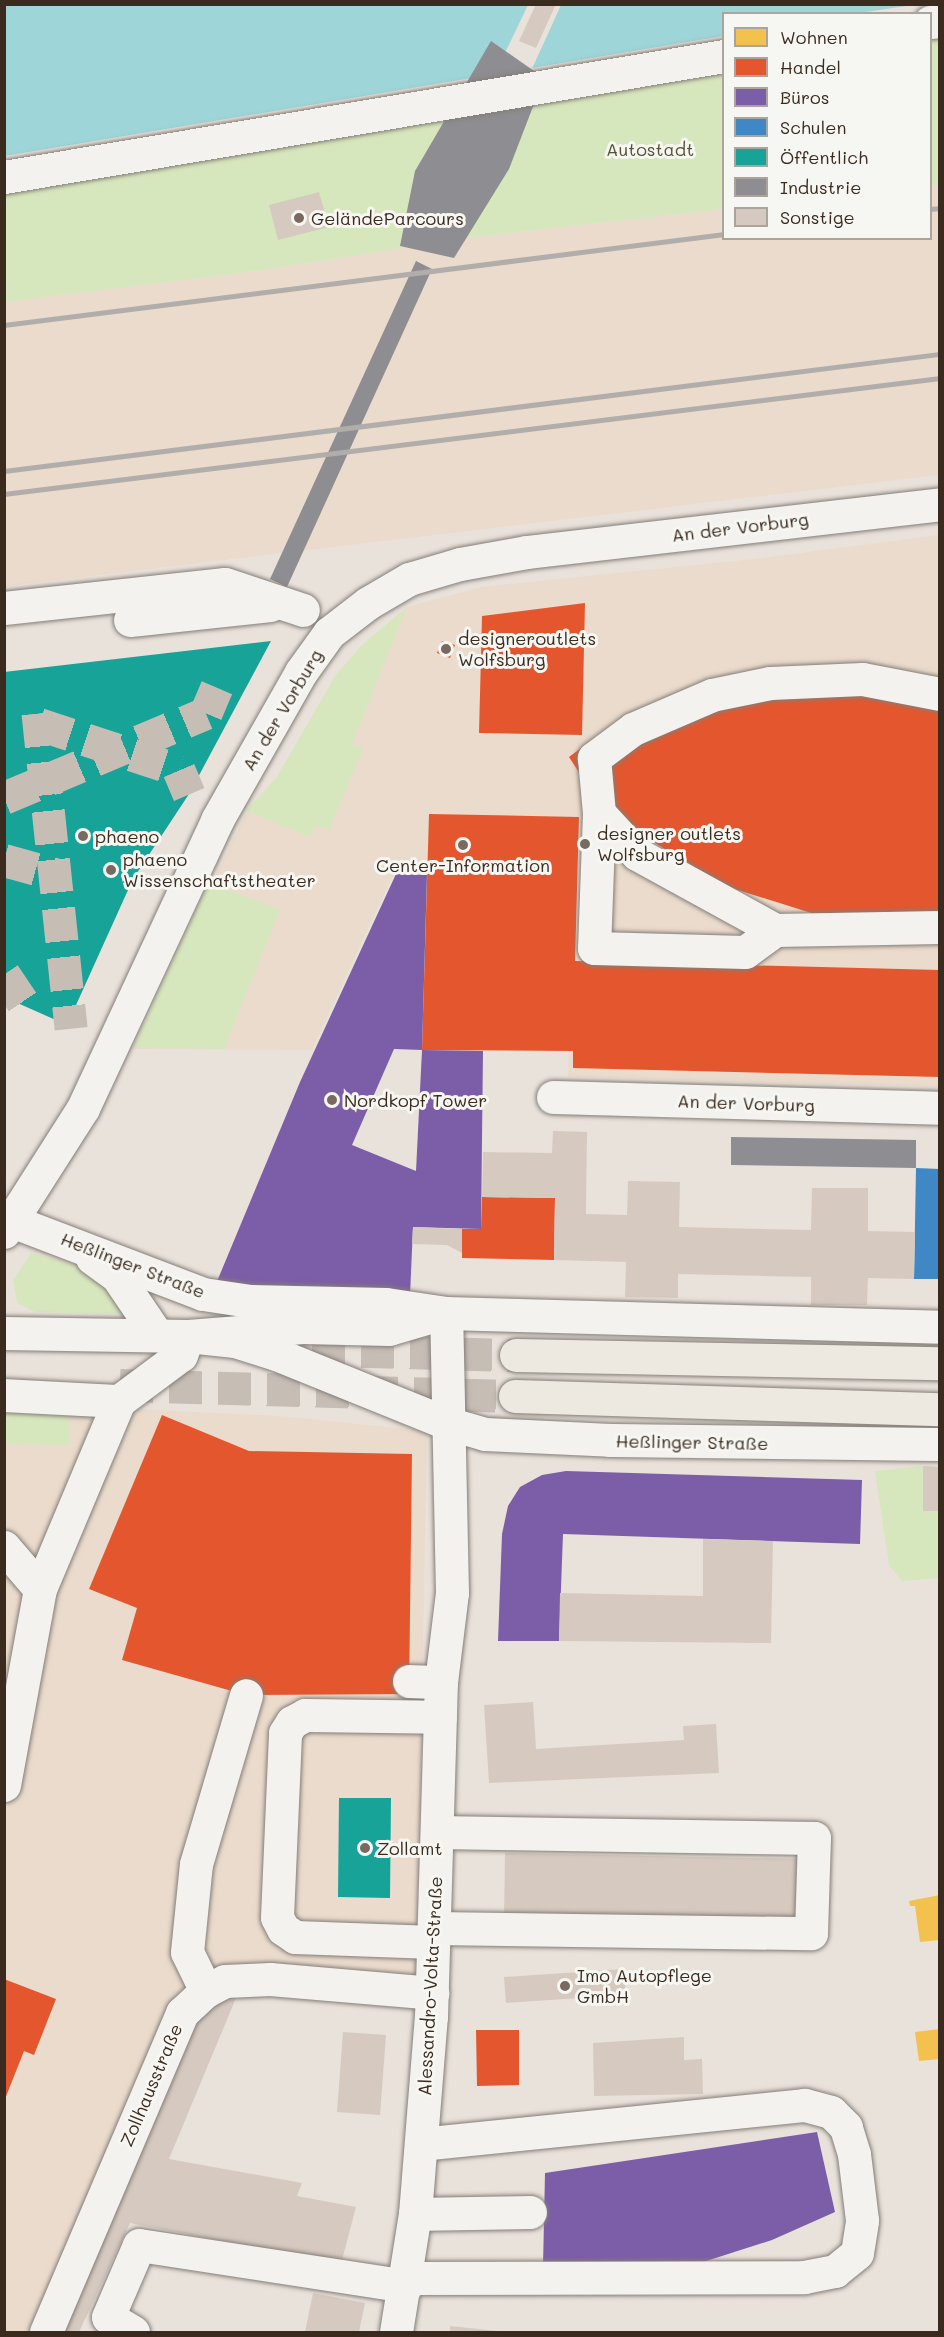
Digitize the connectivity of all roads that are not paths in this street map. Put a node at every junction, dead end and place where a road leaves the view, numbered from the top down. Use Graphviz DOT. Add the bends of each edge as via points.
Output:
graph roads {
  1 [pos="722,56"];
  2 [pos="4,177"];
  3 [pos="939,504"];
  4 [pos="4,608"];
  5 [pos="303,610"];
  6 [pos="130,620"];
  7 [pos="329,633"];
  8 [pos="939,694"];
  9 [pos="598,813"];
  10 [pos="939,927"];
  11 [pos="775,930"];
  12 [pos="553,1097"];
  13 [pos="939,1108"];
  14 [pos="7,1224"];
  15 [pos="446,1313"];
  16 [pos="939,1327"];
  17 [pos="4,1333"];
  18 [pos="172,1335"];
  19 [pos="516,1356"];
  20 [pos="939,1363"];
  21 [pos="4,1395"];
  22 [pos="515,1396"];
  23 [pos="119,1401"];
  24 [pos="939,1409"];
  25 [pos="447,1423"];
  26 [pos="939,1444"];
  27 [pos="4,1547"];
  28 [pos="40,1589"];
  29 [pos="246,1695"];
  30 [pos="440,1717"];
  31 [pos="4,1785"];
  32 [pos="437,1832"];
  33 [pos="433,1935"];
  34 [pos="206,1991"];
  35 [pos="432,1993"];
  36 [pos="422,2144"];
  37 [pos="530,2212"];
  38 [pos="415,2214"];
  39 [pos="407,2282"];
  40 [pos="46,2332"];
  41 [pos="134,2332"];
  42 [pos="396,2332"];
  1 -- 2 [label="street"];
  3 -- 7 [label="street, An der Vorburg" via="527,552 460,564 409,579 368,603"];
  4 -- 5 [label="street" via="225,584"];
  5 -- 6 [label="street" via="266,604"];
  5 -- 7 [label="street"];
  7 -- 14 [label="street, An der Vorburg" via="301,672 217,820 83,1108"];
  8 -- 9 [label="street" via="862,679 766,676 633,729 594,758"];
  9 -- 11 [label="street" via="637,854"];
  9 -- 11 [label="street" via="594,948 745,952"];
  10 -- 11 [label="street"];
  12 -- 13 [label="street, An der Vorburg"];
  14 -- 15 [label="street, Heßlinger Straße" via="203,1294 250,1301 386,1304"];
  14 -- 18 [label="street, Heßlinger Straße" via="98,1261"];
  15 -- 16 [label="street, Heßlinger Straße"];
  15 -- 18 [label="street, Heßlinger Straße" via="389,1329 303,1327"];
  15 -- 25 [label="street"];
  17 -- 18 [label="street, Heßlinger Straße"];
  18 -- 23 [label="street" via="180,1355"];
  18 -- 25 [label="street, Heßlinger Straße" via="235,1341 276,1354"];
  19 -- 20 [label="main road"];
  21 -- 23 [label="street"];
  22 -- 24 [label="main road"];
  23 -- 28 [label="street"];
  25 -- 26 [label="street, Heßlinger Straße" via="485,1434 532,1437"];
  25 -- 30 [label="street, Alessandro-Volta-Straße" via="452,1593 425,1681"];
  27 -- 28 [label="street"];
  28 -- 31 [label="street"];
  29 -- 34 [label="street" via="196,1864 187,1952"];
  30 -- 32 [label="street, Alessandro-Volta-Straße"];
  30 -- 33 [label="street" via="305,1716 292,1722 285,1733 277,1917 283,1929 295,1937"];
  32 -- 33 [label="street, Alessandro-Volta-Straße"];
  32 -- 33 [label="street" via="814,1838 811,1933"];
  33 -- 35 [label="street, Alessandro-Volta-Straße"];
  34 -- 35 [label="street, Zollhausstraße" via="225,1981 270,1979"];
  34 -- 40 [label="street, Zollhausstraße" via="182,2013"];
  35 -- 36 [label="street, Alessandro-Volta-Straße"];
  36 -- 38 [label="street, Alessandro-Volta-Straße"];
  36 -- 39 [label="street" via="804,2105 831,2112 846,2127 854,2154 862,2220 857,2253 835,2271 804,2277"];
  37 -- 38 [label="street"];
  38 -- 39 [label="street, Alessandro-Volta-Straße"];
  39 -- 41 [label="street" via="140,2246 108,2317"];
  39 -- 42 [label="street, Alessandro-Volta-Straße"];
}
